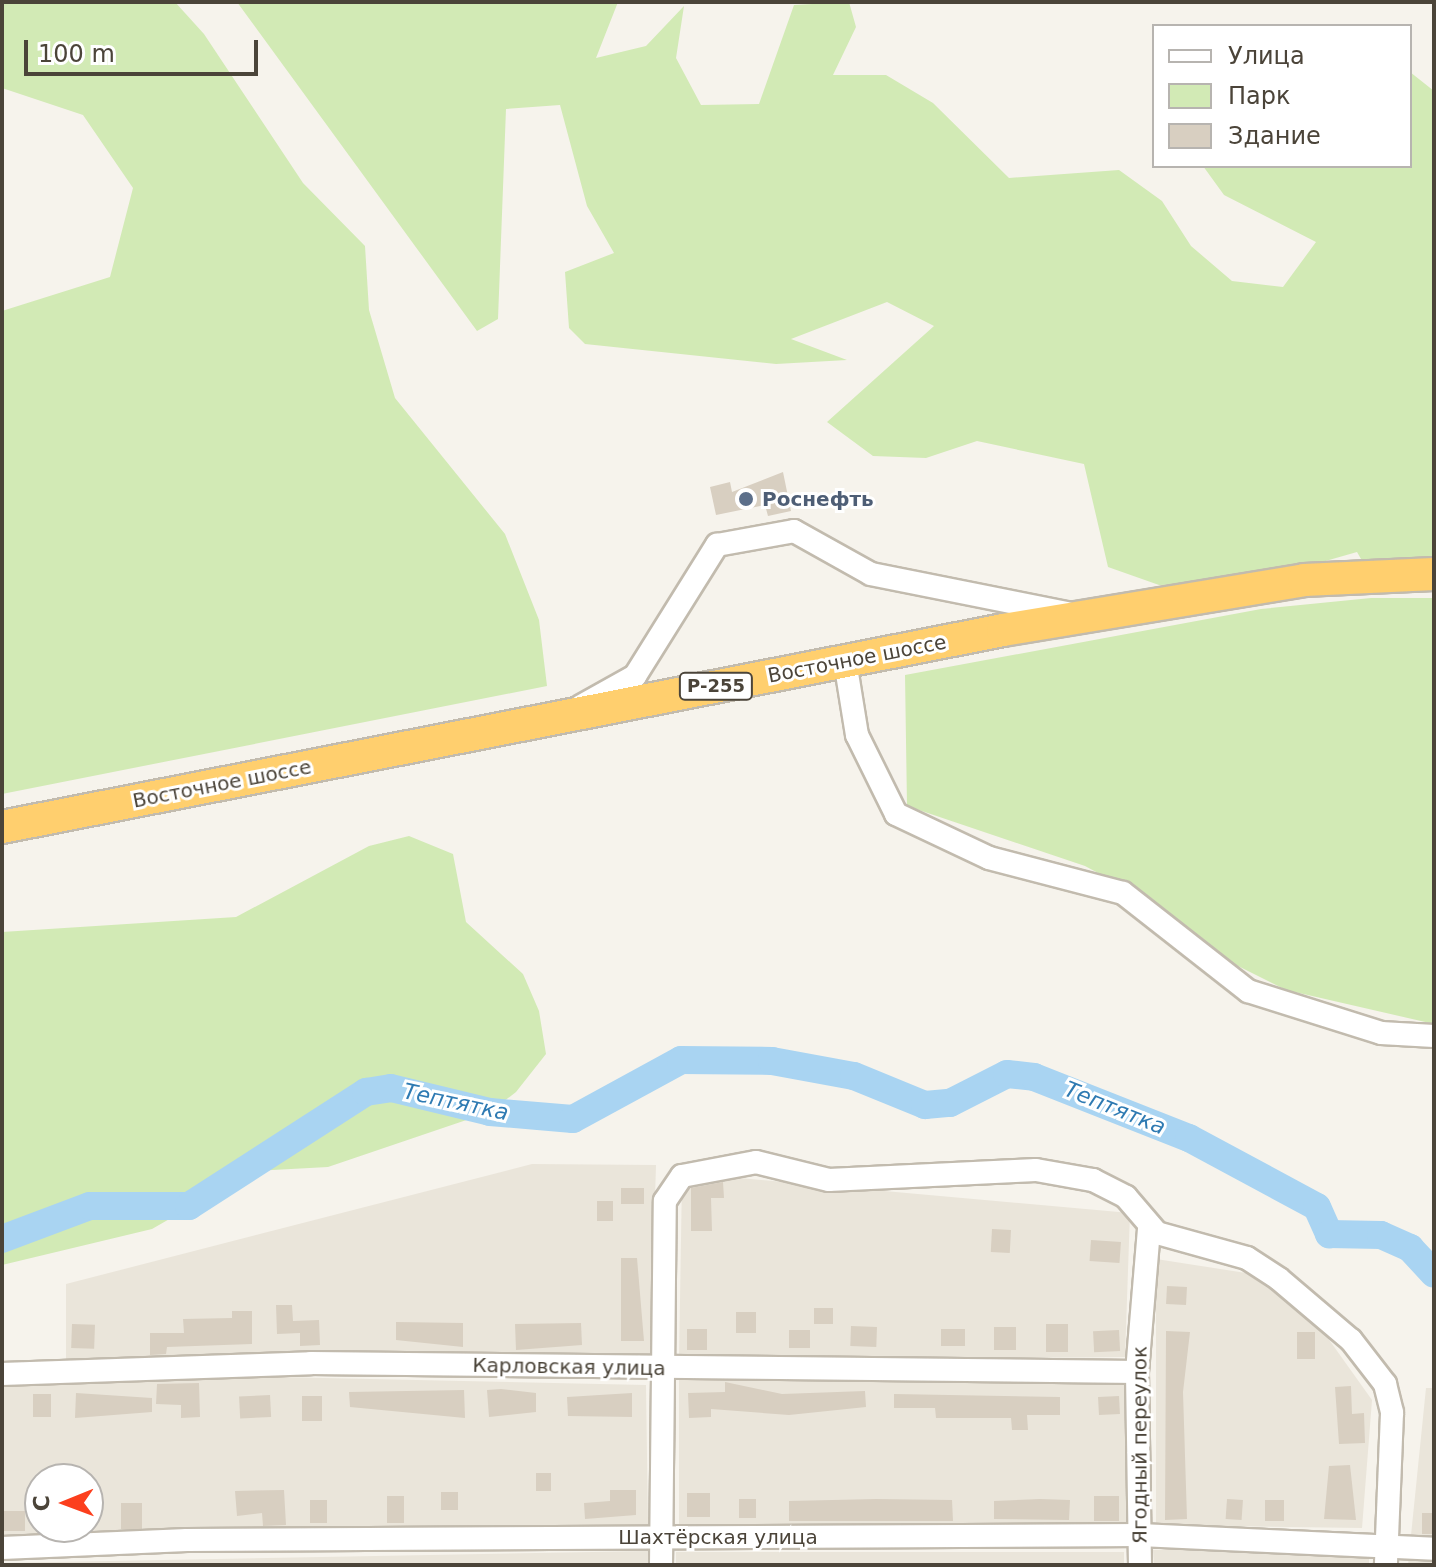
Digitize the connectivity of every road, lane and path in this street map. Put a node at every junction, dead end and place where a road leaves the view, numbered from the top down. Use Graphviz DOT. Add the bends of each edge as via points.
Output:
graph roads {
  1 [pos="1434,574"];
  2 [pos="1083,617"];
  3 [pos="845,661"];
  4 [pos="565,716"];
  5 [pos="2,827"];
  6 [pos="1434,1036"];
  7 [pos="1149,1229"];
  8 [pos="659,1368"];
  9 [pos="1137,1372"];
  10 [pos="2,1374"];
  11 [pos="1140,1535"];
  12 [pos="661,1538"];
  13 [pos="1386,1541"];
  14 [pos="2,1548"];
  15 [pos="1434,1549"];
  16 [pos="661,1565"];
  17 [pos="1140,1565"];
  18 [pos="1386,1565"];
  1 -- 2 [label="highway, Восточное шоссе / Р-255" via="1304,580"];
  2 -- 3 [label="highway, Восточное шоссе / Р-255"];
  2 -- 4 [label="street" via="871,574 794,531 717,545 635,676"];
  3 -- 4 [label="highway, Восточное шоссе / Р-255"];
  3 -- 6 [label="street" via="857,735 896,814 989,858 1123,893 1248,991 1381,1033"];
  4 -- 5 [label="highway, Восточное шоссе / Р-255"];
  7 -- 8 [label="street" via="1107,1184 1036,1170 829,1180 756,1162 682,1176 665,1201"];
  7 -- 9 [label="street, Ягодный переулок"];
  7 -- 13 [label="street" via="1247,1258 1310,1300 1377,1368 1392,1413"];
  8 -- 9 [label="street, Карловская улица"];
  8 -- 10 [label="street, Карловская улица" via="311,1363"];
  8 -- 12 [label="street"];
  9 -- 11 [label="street, Ягодный переулок"];
  11 -- 12 [label="street, Шахтёрская улица"];
  11 -- 13 [label="street, Шахтёрская улица"];
  11 -- 17 [label="street, Ягодный переулок"];
  12 -- 14 [label="street, Шахтёрская улица"];
  12 -- 16 [label="street"];
  13 -- 15 [label="street, Шахтёрская улица"];
  13 -- 18 [label="street"];
}
